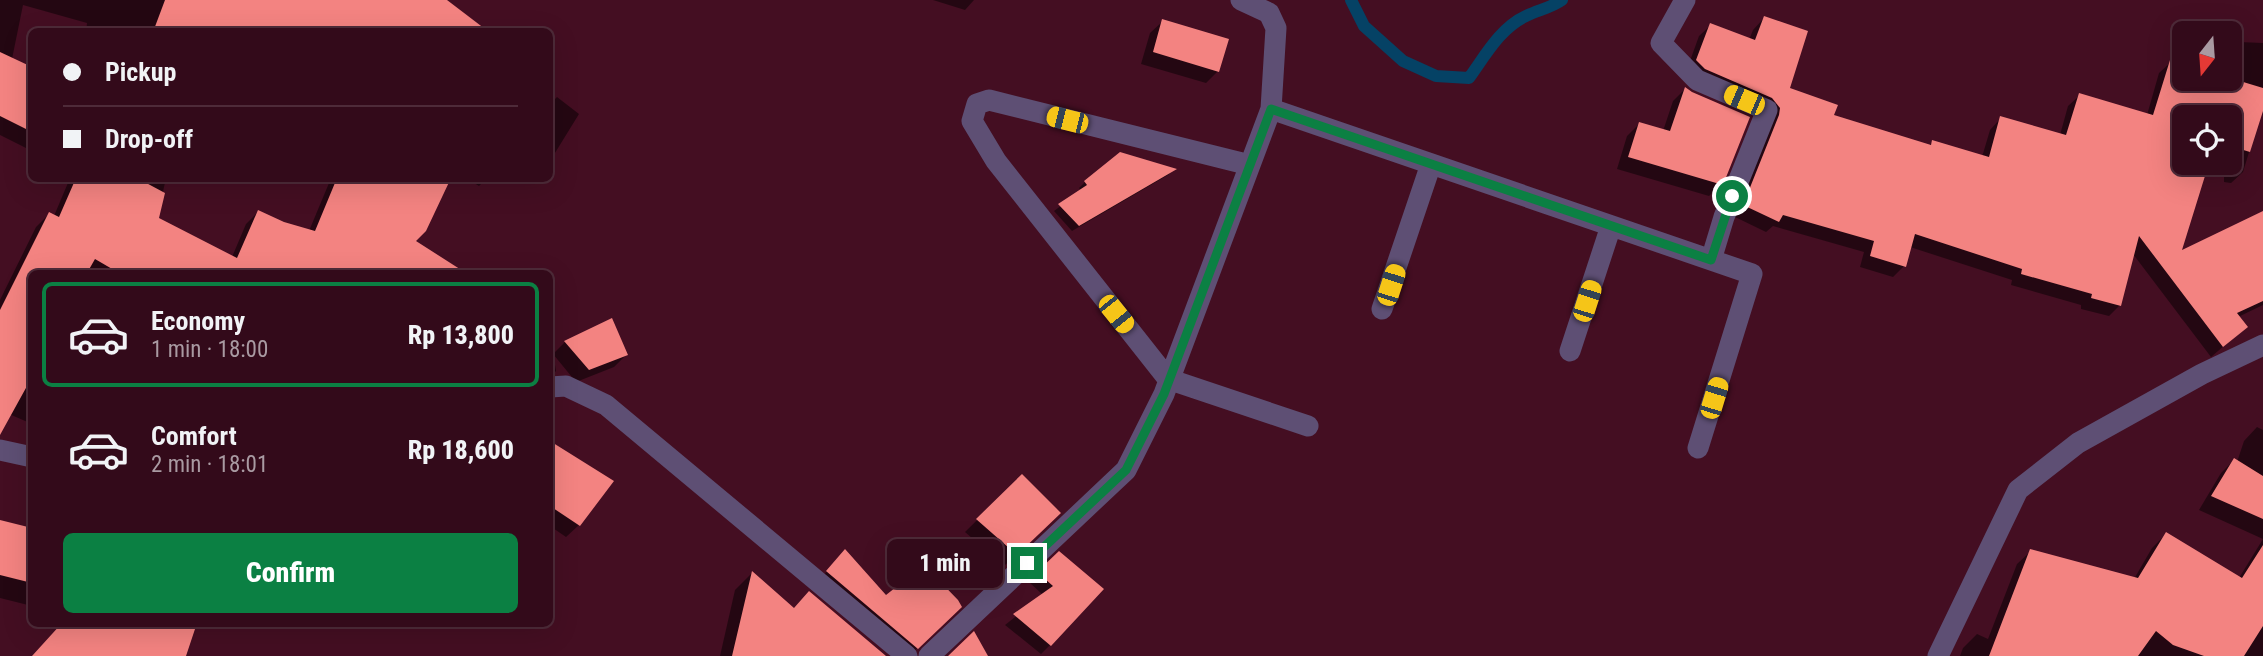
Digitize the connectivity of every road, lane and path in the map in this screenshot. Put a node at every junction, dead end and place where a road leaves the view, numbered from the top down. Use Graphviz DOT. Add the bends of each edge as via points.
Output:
graph roads {
  1 [pos="1241,0"];
  2 [pos="1685,0"];
  3 [pos="1271,109"];
  4 [pos="1431,164"];
  5 [pos="1250,165"];
  6 [pos="1611,226"];
  7 [pos="1711,260"];
  8 [pos="1382,309"];
  9 [pos="2263,345"];
  10 [pos="1570,351"];
  11 [pos="1168,379"];
  12 [pos="553,387"];
  13 [pos="1308,426"];
  14 [pos="1698,448"];
  15 [pos="0,450"];
  16 [pos="28,456"];
  17 [pos="907,656"];
  18 [pos="929,656"];
  19 [pos="1938,656"];
  1 -- 3 [label="street" via="1269,13 1276,28"];
  2 -- 7 [label="street" via="1661,43 1697,80 1767,110"];
  3 -- 4 [label="street"];
  3 -- 5 [label="street"];
  4 -- 6 [label="street"];
  4 -- 8 [label="street"];
  5 -- 11 [label="street"];
  5 -- 11 [label="street" via="989,100 977,104 972,121 996,162"];
  6 -- 7 [label="street"];
  6 -- 10 [label="street"];
  7 -- 14 [label="street" via="1752,274"];
  9 -- 19 [label="street" via="2078,443 2018,490"];
  11 -- 13 [label="street"];
  11 -- 18 [label="street" via="1126,470"];
  12 -- 17 [label="street" via="566,386 606,405"];
  15 -- 16 [label="street"];
}
